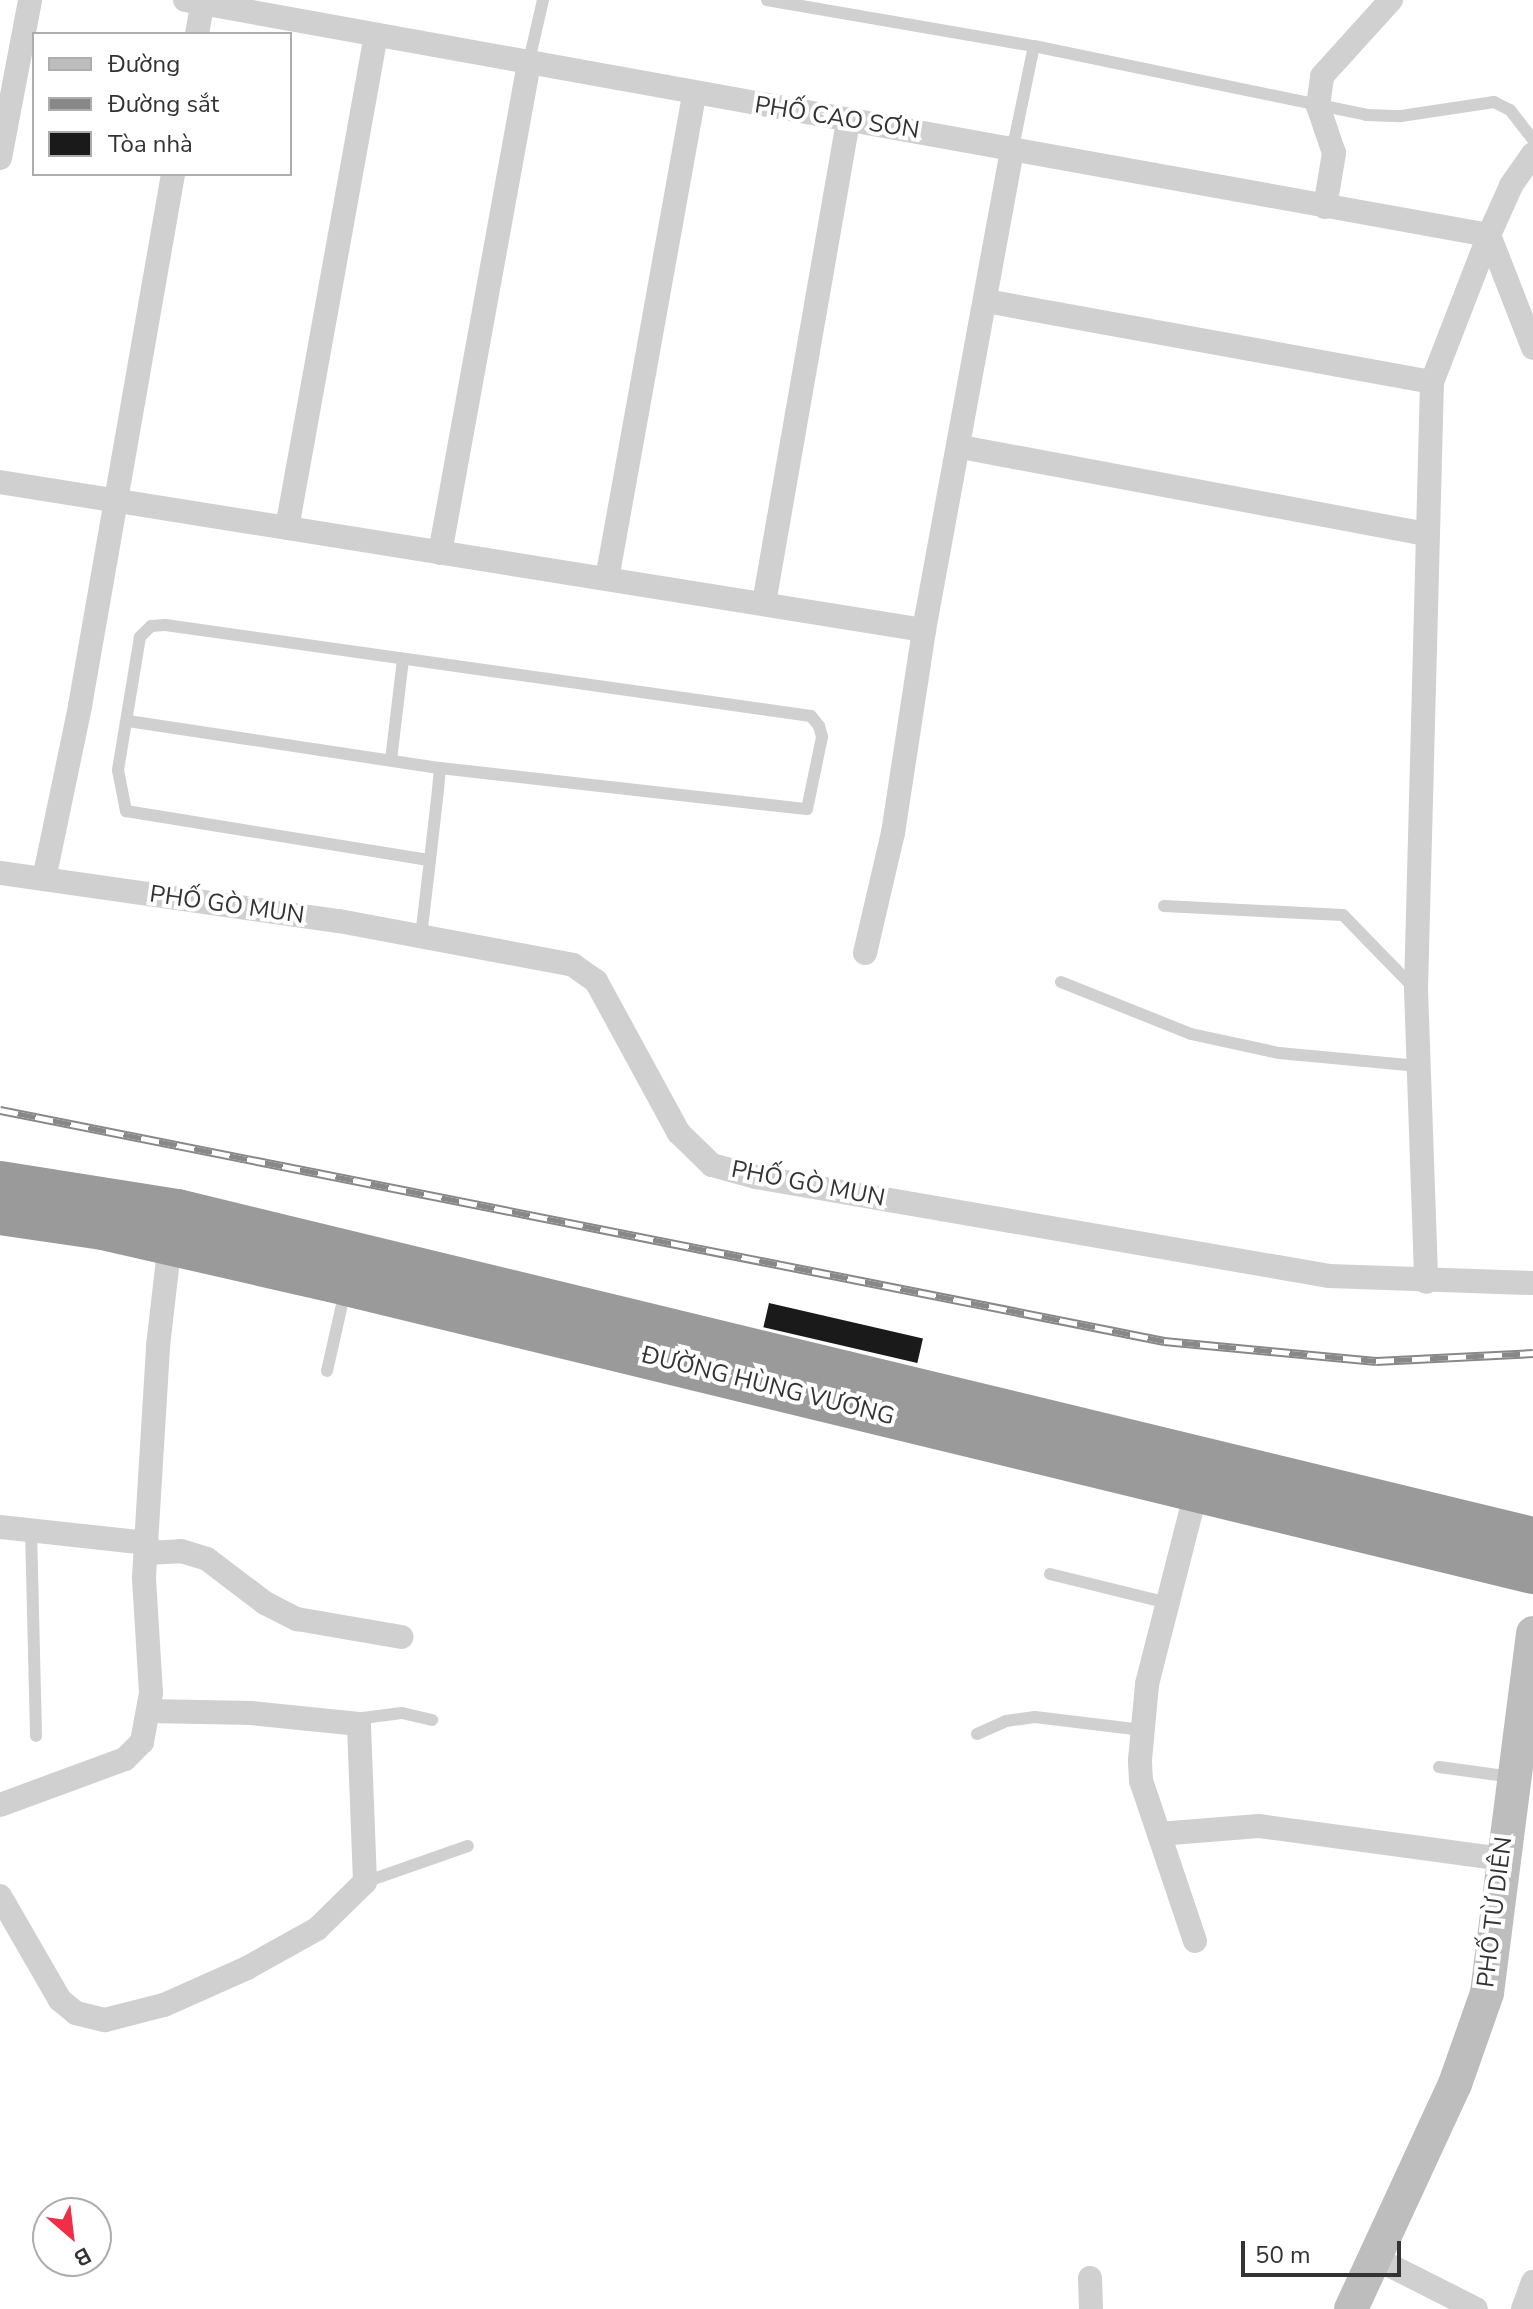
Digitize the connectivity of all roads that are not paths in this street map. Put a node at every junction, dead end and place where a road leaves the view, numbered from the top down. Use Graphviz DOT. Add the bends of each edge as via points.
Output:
graph roads {
  1 [pos="30,0"];
  2 [pos="543,0"];
  3 [pos="767,0"];
  4 [pos="1391,0"];
  5 [pos="197,1"];
  6 [pos="197,32"];
  7 [pos="376,35"];
  8 [pos="1034,46"];
  9 [pos="529,61"];
  10 [pos="694,95"];
  11 [pos="1318,106"];
  12 [pos="848,120"];
  13 [pos="1533,139"];
  14 [pos="1013,147"];
  15 [pos="1533,154"];
  16 [pos="0,158"];
  17 [pos="173,176"];
  18 [pos="1325,207"];
  19 [pos="1489,235"];
  20 [pos="986,301"];
  21 [pos="1525,310"];
  22 [pos="1533,348"];
  23 [pos="1432,382"];
  24 [pos="961,447"];
  25 [pos="0,482"];
  26 [pos="115,499"];
  27 [pos="287,528"];
  28 [pos="1424,534"];
  29 [pos="440,553"];
  30 [pos="607,579"];
  31 [pos="764,603"];
  32 [pos="924,630"];
  33 [pos="403,659"];
  34 [pos="128,721"];
  35 [pos="391,760"];
  36 [pos="440,768"];
  37 [pos="430,860"];
  38 [pos="0,873"];
  39 [pos="44,879"];
  40 [pos="1164,906"];
  41 [pos="421,936"];
  42 [pos="865,953"];
  43 [pos="1061,982"];
  44 [pos="1416,989"];
  45 [pos="1418,1066"];
  46 [pos="0,1183"];
  47 [pos="0,1213"];
  48 [pos="170,1243"];
  49 [pos="1426,1282"];
  50 [pos="1533,1283"];
  51 [pos="347,1284"];
  52 [pos="327,1371"];
  53 [pos="1196,1492"];
  54 [pos="0,1527"];
  55 [pos="31,1530"];
  56 [pos="1533,1539"];
  57 [pos="147,1548"];
  58 [pos="1533,1572"];
  59 [pos="1050,1574"];
  60 [pos="1168,1603"];
  61 [pos="1533,1633"];
  62 [pos="401,1637"];
  63 [pos="149,1711"];
  64 [pos="351,1719"];
  65 [pos="432,1720"];
  66 [pos="1142,1730"];
  67 [pos="977,1734"];
  68 [pos="36,1736"];
  69 [pos="1439,1767"];
  70 [pos="1512,1777"];
  71 [pos="0,1805"];
  72 [pos="1159,1834"];
  73 [pos="468,1846"];
  74 [pos="1502,1859"];
  75 [pos="365,1882"];
  76 [pos="0,1896"];
  77 [pos="1195,1941"];
  78 [pos="1375,2258"];
  79 [pos="1090,2278"];
  80 [pos="1533,2282"];
  81 [pos="1091,2309"];
  82 [pos="1351,2309"];
  83 [pos="1476,2309"];
  84 [pos="1523,2309"];
  1 -- 16 [label="street"];
  2 -- 9 [label="lane"];
  3 -- 8 [label="lane"];
  4 -- 11 [label="street" via="1322,76"];
  5 -- 6 [label="street"];
  5 -- 7 [label="street, PHỐ CAO SƠN"];
  7 -- 9 [label="street, PHỐ CAO SƠN"];
  7 -- 27 [label="street"];
  8 -- 11 [label="lane"];
  8 -- 14 [label="lane"];
  9 -- 10 [label="street, PHỐ CAO SƠN"];
  9 -- 29 [label="street"];
  10 -- 12 [label="street, PHỐ CAO SƠN"];
  10 -- 30 [label="street"];
  11 -- 13 [label="lane" via="1401,116 1494,102 1510,110"];
  11 -- 18 [label="street" via="1334,153"];
  12 -- 14 [label="street, PHỐ CAO SƠN"];
  12 -- 31 [label="street"];
  14 -- 18 [label="street, PHỐ CAO SƠN"];
  14 -- 20 [label="street"];
  15 -- 19 [label="street" via="1511,186"];
  17 -- 26 [label="street"];
  18 -- 19 [label="street, PHỐ CAO SƠN"];
  19 -- 21 [label="street"];
  19 -- 23 [label="street"];
  20 -- 23 [label="street"];
  20 -- 24 [label="street"];
  21 -- 22 [label="street"];
  23 -- 28 [label="street"];
  24 -- 28 [label="street"];
  24 -- 32 [label="street"];
  25 -- 26 [label="street"];
  26 -- 27 [label="street"];
  26 -- 39 [label="street"];
  27 -- 29 [label="street"];
  28 -- 44 [label="street"];
  29 -- 30 [label="street"];
  30 -- 31 [label="street"];
  31 -- 32 [label="street"];
  32 -- 42 [label="street" via="893,833"];
  33 -- 34 [label="lane" via="151,626 140,637"];
  33 -- 35 [label="lane"];
  33 -- 36 [label="lane" via="811,716 822,737 807,809"];
  34 -- 35 [label="lane"];
  34 -- 37 [label="lane" via="118,770 126,811"];
  35 -- 36 [label="lane"];
  36 -- 37 [label="lane"];
  37 -- 41 [label="lane"];
  38 -- 39 [label="street, PHỐ GÒ MUN"];
  39 -- 41 [label="street, PHỐ GÒ MUN"];
  40 -- 44 [label="lane" via="1343,915"];
  41 -- 49 [label="street, PHỐ GÒ MUN" via="587,972 679,1133 712,1165 756,1177 1329,1276"];
  43 -- 45 [label="lane" via="1191,1034 1279,1053"];
  44 -- 45 [label="street"];
  45 -- 49 [label="street"];
  46 -- 56 [label="highway, ĐƯỜNG HÙNG VƯƠNG" via="177,1211"];
  47 -- 48 [label="highway, ĐƯỜNG HÙNG VƯƠNG"];
  48 -- 51 [label="highway, ĐƯỜNG HÙNG VƯƠNG"];
  48 -- 57 [label="street" via="158,1346"];
  49 -- 50 [label="street, PHỐ GÒ MUN"];
  51 -- 52 [label="lane"];
  51 -- 53 [label="highway, ĐƯỜNG HÙNG VƯƠNG"];
  53 -- 58 [label="highway, ĐƯỜNG HÙNG VƯƠNG"];
  53 -- 60 [label="street"];
  54 -- 55 [label="street"];
  55 -- 57 [label="street"];
  55 -- 68 [label="lane"];
  57 -- 62 [label="street" via="207,1559 265,1603 297,1619"];
  57 -- 63 [label="street"];
  59 -- 60 [label="lane"];
  60 -- 66 [label="street"];
  61 -- 70 [label="street, PHỐ TỪ DIÊN"];
  63 -- 64 [label="street"];
  63 -- 71 [label="street" via="142,1742 125,1759"];
  64 -- 65 [label="lane" via="402,1713"];
  64 -- 75 [label="street" via="361,1732"];
  66 -- 67 [label="lane" via="1035,1717"];
  66 -- 72 [label="street" via="1141,1781"];
  69 -- 70 [label="lane"];
  70 -- 74 [label="street, PHỐ TỪ DIÊN"];
  72 -- 74 [label="street" via="1259,1826"];
  72 -- 77 [label="street"];
  73 -- 75 [label="lane"];
  74 -- 78 [label="street, PHỐ TỪ DIÊN" via="1487,1993 1455,2084"];
  75 -- 76 [label="street" via="317,1929 247,1968 164,2005 105,2020 76,2013 60,2000"];
  78 -- 82 [label="street, PHỐ TỪ DIÊN"];
  78 -- 83 [label="street"];
  79 -- 81 [label="street"];
  80 -- 84 [label="street"];
}
